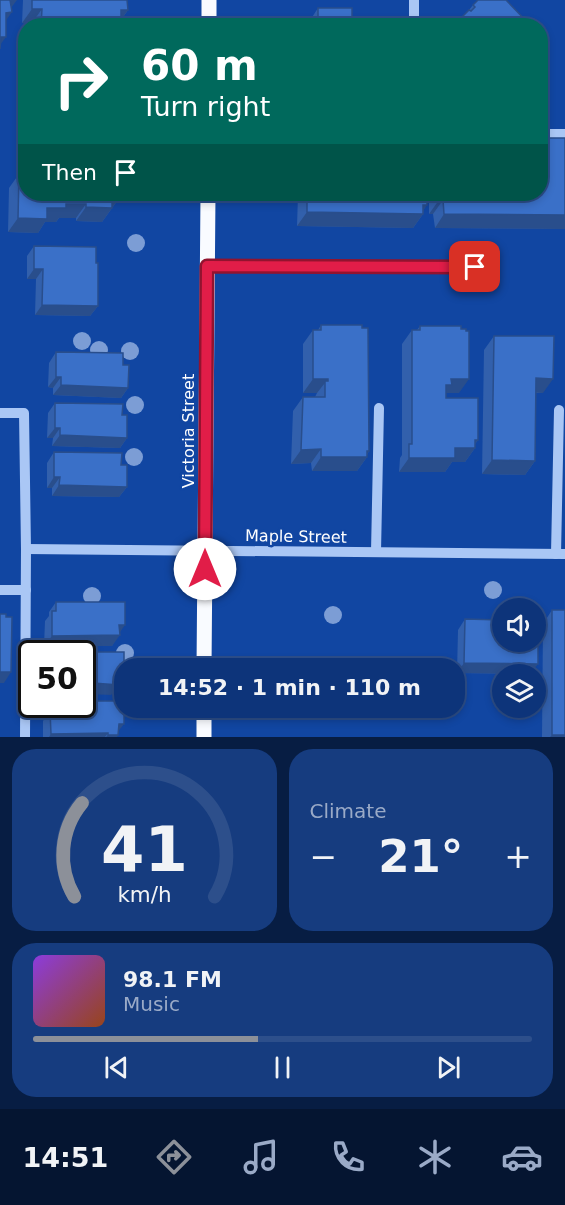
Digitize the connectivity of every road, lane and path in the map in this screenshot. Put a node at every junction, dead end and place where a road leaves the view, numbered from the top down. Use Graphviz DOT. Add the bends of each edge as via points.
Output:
graph roads {
  1 [pos="209,0"];
  2 [pos="414,0"];
  3 [pos="209,18"];
  4 [pos="414,18"];
  5 [pos="548,134"];
  6 [pos="565,134"];
  7 [pos="208,201"];
  8 [pos="207,266"];
  9 [pos="475,267"];
  10 [pos="380,408"];
  11 [pos="559,410"];
  12 [pos="0,413"];
  13 [pos="26,549"];
  14 [pos="205,550"];
  15 [pos="376,552"];
  16 [pos="561,554"];
  17 [pos="0,590"];
  18 [pos="26,590"];
  19 [pos="204,658"];
  20 [pos="204,718"];
  21 [pos="25,737"];
  22 [pos="204,737"];
  1 -- 3 [label="main road"];
  2 -- 4 [label="street"];
  5 -- 6 [label="street"];
  7 -- 8 [label="main road, Victoria Street"];
  8 -- 9 [label="street"];
  8 -- 14 [label="main road, Victoria Street"];
  10 -- 15 [label="street"];
  11 -- 16 [label="street"];
  12 -- 13 [label="street" via="24,412"];
  13 -- 14 [label="street, Maple Street"];
  13 -- 18 [label="street"];
  14 -- 15 [label="street, Maple Street"];
  14 -- 19 [label="main road, Victoria Street"];
  15 -- 16 [label="street, Maple Street"];
  17 -- 18 [label="street"];
  18 -- 21 [label="street"];
  20 -- 22 [label="main road"];
}
